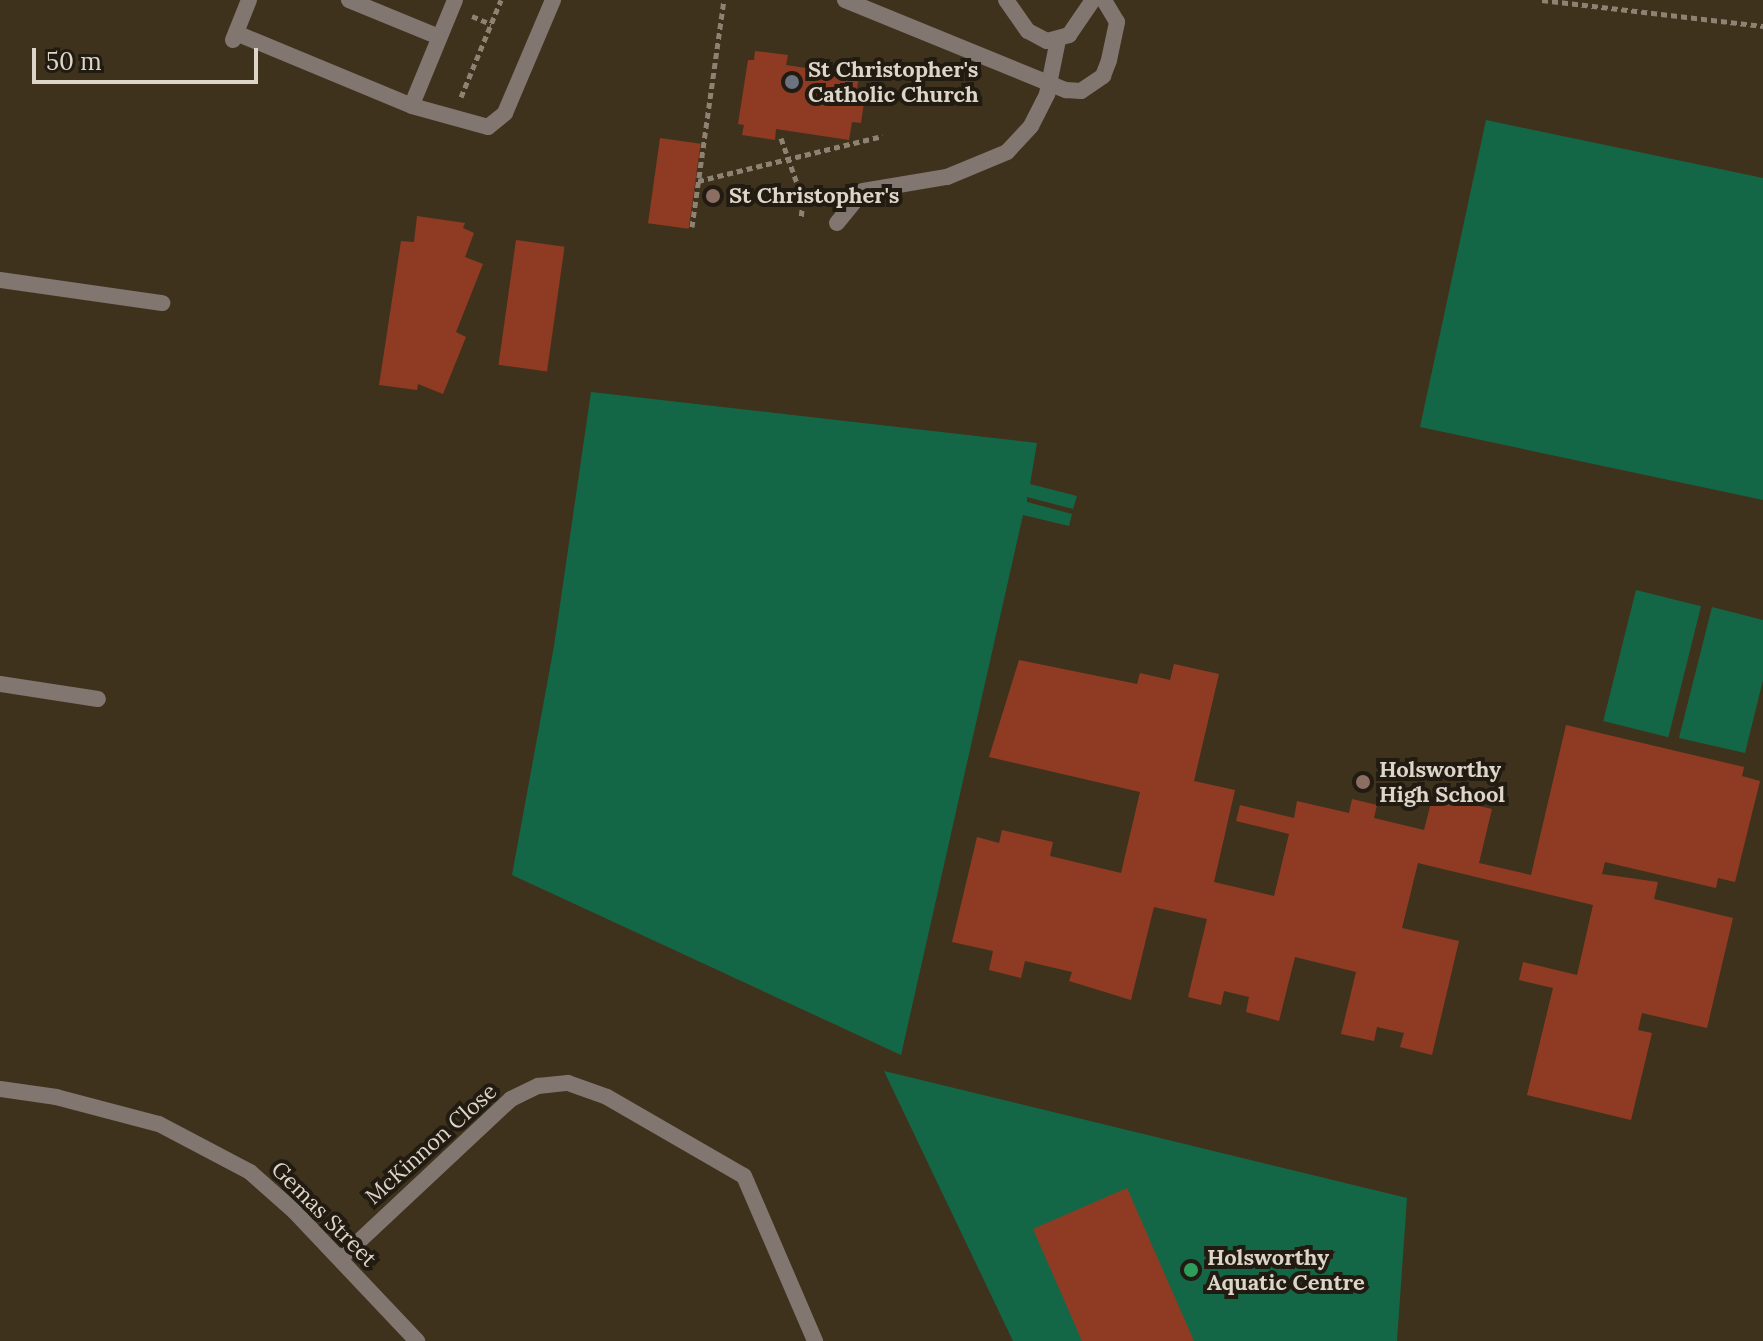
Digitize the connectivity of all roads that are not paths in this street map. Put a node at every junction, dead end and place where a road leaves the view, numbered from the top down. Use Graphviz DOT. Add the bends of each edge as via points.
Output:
graph roads {
  1 [pos="249,0"];
  2 [pos="349,0"];
  3 [pos="455,0"];
  4 [pos="553,0"];
  5 [pos="845,0"];
  6 [pos="1006,0"];
  7 [pos="1093,0"];
  8 [pos="1104,0"];
  9 [pos="439,37"];
  10 [pos="1058,40"];
  11 [pos="1051,84"];
  12 [pos="413,102"];
  13 [pos="837,223"];
  14 [pos="0,280"];
  15 [pos="162,303"];
  16 [pos="0,684"];
  17 [pos="98,699"];
  18 [pos="0,1089"];
  19 [pos="340,1259"];
  20 [pos="417,1341"];
  21 [pos="815,1341"];
  1 -- 12 [label="street" via="234,36"];
  2 -- 9 [label="street"];
  3 -- 9 [label="street"];
  4 -- 12 [label="street" via="501,120 481,127"];
  5 -- 11 [label="street"];
  6 -- 10 [label="street" via="1036,37"];
  7 -- 10 [label="street" via="1077,27"];
  8 -- 11 [label="street" via="1117,22 1103,76 1081,91"];
  9 -- 12 [label="street"];
  10 -- 11 [label="street"];
  11 -- 13 [label="street" via="1031,126 997,159 935,180 871,187 850,201"];
  14 -- 15 [label="street"];
  16 -- 17 [label="street"];
  18 -- 19 [label="street, Gemas Street" via="56,1097 159,1124 200,1143 250,1172"];
  19 -- 20 [label="street, Gemas Street"];
  19 -- 21 [label="street, McKinnon Close" via="511,1099 538,1086 568,1083 607,1097 744,1176"];
}
